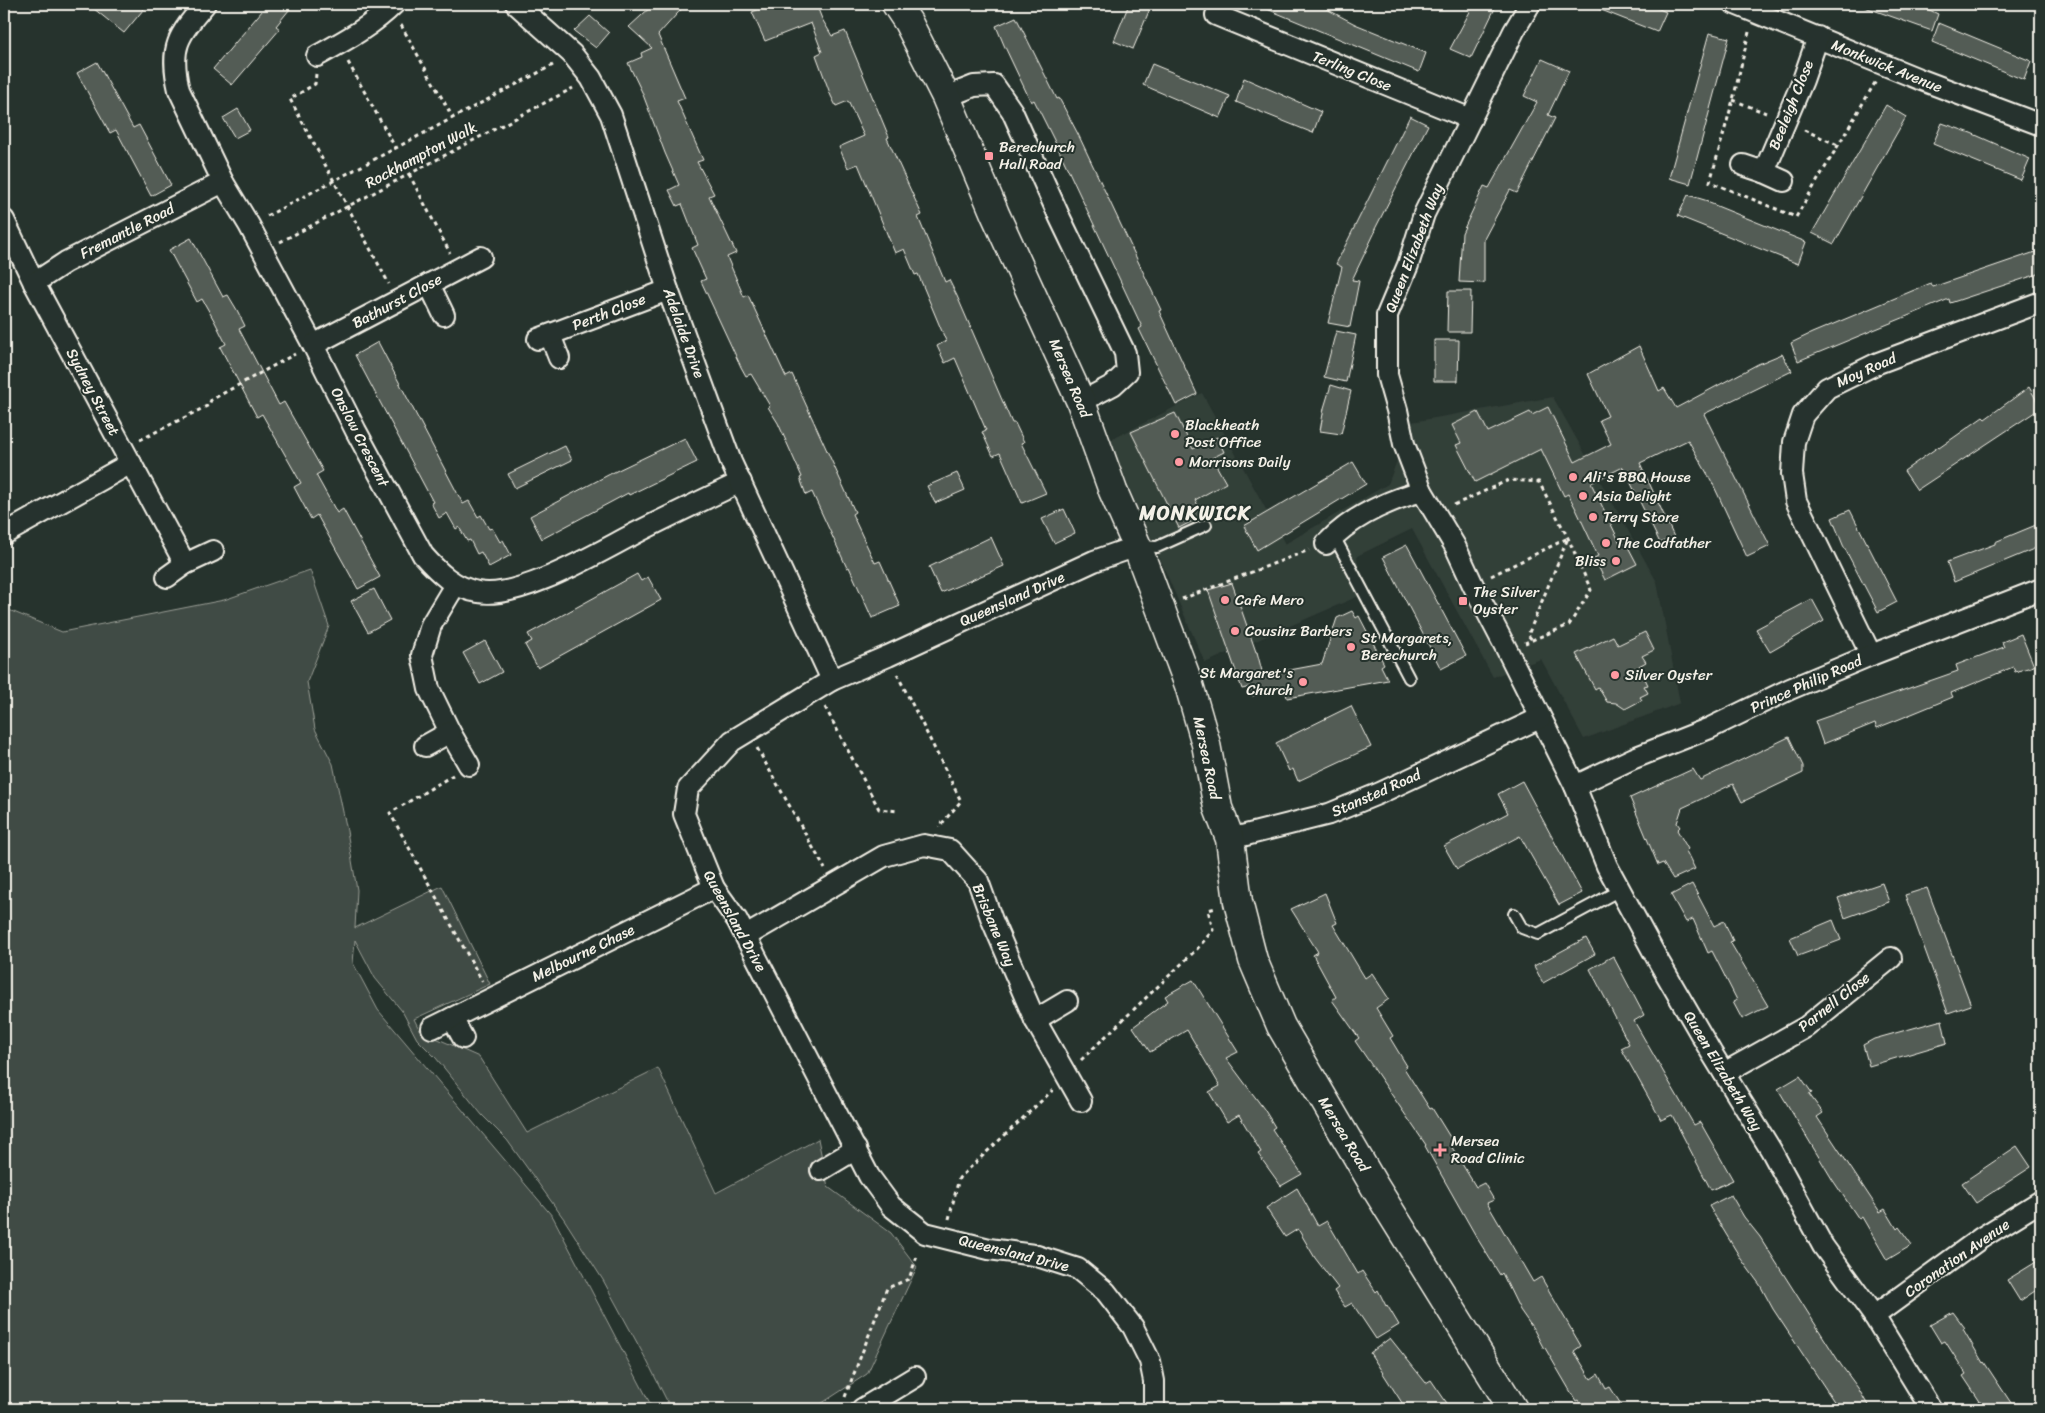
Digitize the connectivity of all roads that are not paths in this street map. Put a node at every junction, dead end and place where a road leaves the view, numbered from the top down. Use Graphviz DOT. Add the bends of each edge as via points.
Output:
graph roads {
  1 [pos="205,4"];
  2 [pos="516,4"];
  3 [pos="896,4"];
  4 [pos="1530,4"];
  5 [pos="1735,4"];
  6 [pos="392,5"];
  7 [pos="1227,25"];
  8 [pos="1818,37"];
  9 [pos="317,56"];
  10 [pos="946,97"];
  11 [pos="1471,118"];
  12 [pos="2041,125"];
  13 [pos="1743,165"];
  14 [pos="1764,172"];
  15 [pos="1784,181"];
  16 [pos="222,182"];
  17 [pos="4,220"];
  18 [pos="481,257"];
  19 [pos="34,283"];
  20 [pos="428,284"];
  21 [pos="668,290"];
  22 [pos="2041,302"];
  23 [pos="444,315"];
  24 [pos="313,345"];
  25 [pos="559,358"];
  26 [pos="1081,402"];
  27 [pos="127,456"];
  28 [pos="740,482"];
  29 [pos="1422,491"];
  30 [pos="1206,525"];
  31 [pos="5,530"];
  32 [pos="1330,540"];
  33 [pos="1137,546"];
  34 [pos="213,551"];
  35 [pos="185,564"];
  36 [pos="167,577"];
  37 [pos="455,585"];
  38 [pos="2041,589"];
  39 [pos="1871,655"];
  40 [pos="1408,678"];
  41 [pos="824,685"];
  42 [pos="1540,718"];
  43 [pos="450,732"];
  44 [pos="425,746"];
  45 [pos="469,765"];
  46 [pos="1575,786"];
  47 [pos="1230,838"];
  48 [pos="714,888"];
  49 [pos="1620,890"];
  50 [pos="1514,914"];
  51 [pos="746,936"];
  52 [pos="1891,958"];
  53 [pos="1067,1001"];
  54 [pos="452,1018"];
  55 [pos="1035,1020"];
  56 [pos="432,1028"];
  57 [pos="463,1038"];
  58 [pos="1724,1073"];
  59 [pos="1081,1101"];
  60 [pos="856,1149"];
  61 [pos="821,1170"];
  62 [pos="2041,1201"];
  63 [pos="1874,1316"];
  64 [pos="915,1377"];
  65 [pos="862,1409"];
  66 [pos="1154,1409"];
  67 [pos="1513,1409"];
  68 [pos="1931,1409"];
  1 -- 16 [label="street, Onslow Crescent" via="179,36 174,55 175,73 179,90"];
  2 -- 21 [label="street, Adelaide Drive" via="572,54 592,78 610,115"];
  3 -- 10 [label="main road, Mersea Road"];
  4 -- 11 [label="street, Queen Elizabeth Way"];
  5 -- 8 [label="street, Monkwick Avenue"];
  6 -- 9 [label="street" via="382,16"];
  7 -- 11 [label="street, Terling Close"];
  8 -- 12 [label="street, Monkwick Avenue" via="1919,80"];
  8 -- 14 [label="street, Beeleigh Close"];
  10 -- 26 [label="main road, Mersea Road" via="995,214"];
  10 -- 26 [label="street" via="974,86 994,85 1012,111 1125,353 1128,372"];
  11 -- 29 [label="street, Queen Elizabeth Way" via="1424,214 1408,265 1387,315 1387,375 1404,444"];
  13 -- 14 [label="street"];
  14 -- 15 [label="street"];
  16 -- 19 [label="street, Fremantle Road" via="66,262"];
  16 -- 24 [label="street, Onslow Crescent" via="249,225"];
  17 -- 19 [label="street, Sydney Street"];
  18 -- 20 [label="street, Bathurst Close"];
  19 -- 27 [label="street, Sydney Street"];
  20 -- 23 [label="street"];
  20 -- 24 [label="street, Bathurst Close"];
  21 -- 25 [label="street, Perth Close" via="544,337"];
  21 -- 28 [label="street, Adelaide Drive"];
  22 -- 39 [label="street, Moy Road" via="1878,363 1827,388 1804,416 1794,442 1792,474 1796,502"];
  24 -- 37 [label="street, Onslow Crescent" via="423,555 436,571"];
  26 -- 33 [label="main road, Mersea Road"];
  27 -- 31 [label="street"];
  27 -- 35 [label="street, Sydney Street"];
  28 -- 37 [label="street, Onslow Crescent" via="557,574 511,590 480,592"];
  28 -- 41 [label="street, Adelaide Drive"];
  29 -- 32 [label="street" via="1396,498 1345,526"];
  29 -- 42 [label="street, Queen Elizabeth Way" via="1455,546"];
  30 -- 33 [label="lane" via="1158,547"];
  32 -- 40 [label="lane"];
  33 -- 41 [label="street, Queensland Drive" via="1094,561"];
  33 -- 47 [label="main road, Mersea Road" via="1189,685 1206,744 1218,808"];
  34 -- 35 [label="street"];
  35 -- 36 [label="street"];
  37 -- 43 [label="street" via="431,625 422,655 429,689"];
  38 -- 39 [label="street, Prince Philip Road"];
  39 -- 46 [label="street, Prince Philip Road"];
  41 -- 48 [label="street, Queensland Drive" via="732,741 688,789 684,814"];
  42 -- 46 [label="street, Queen Elizabeth Way"];
  42 -- 47 [label="street, Stansted Road" via="1329,814"];
  43 -- 44 [label="street"];
  43 -- 45 [label="street"];
  46 -- 49 [label="street, Queen Elizabeth Way"];
  47 -- 67 [label="main road, Mersea Road" via="1238,902 1253,960 1281,1026 1375,1187"];
  48 -- 51 [label="street, Queensland Drive"];
  48 -- 54 [label="street, Melbourne Chase"];
  49 -- 50 [label="lane" via="1538,934 1522,928"];
  49 -- 58 [label="street, Queen Elizabeth Way"];
  51 -- 55 [label="street, Brisbane Way" via="884,856 924,845 950,850 978,881"];
  51 -- 60 [label="street, Queensland Drive"];
  52 -- 58 [label="street, Parnell Close" via="1806,1026"];
  53 -- 55 [label="street"];
  54 -- 56 [label="street, Melbourne Chase"];
  54 -- 57 [label="street"];
  55 -- 59 [label="street, Brisbane Way"];
  58 -- 63 [label="street, Queen Elizabeth Way" via="1771,1150 1823,1246"];
  60 -- 61 [label="street"];
  60 -- 66 [label="street, Queensland Drive" via="869,1176 891,1206 935,1235 989,1249 1034,1255 1078,1269 1106,1292 1132,1327 1150,1361"];
  62 -- 63 [label="street, Coronation Avenue" via="1981,1238"];
  63 -- 68 [label="street, Queen Elizabeth Way"];
  64 -- 65 [label="street"];
}
